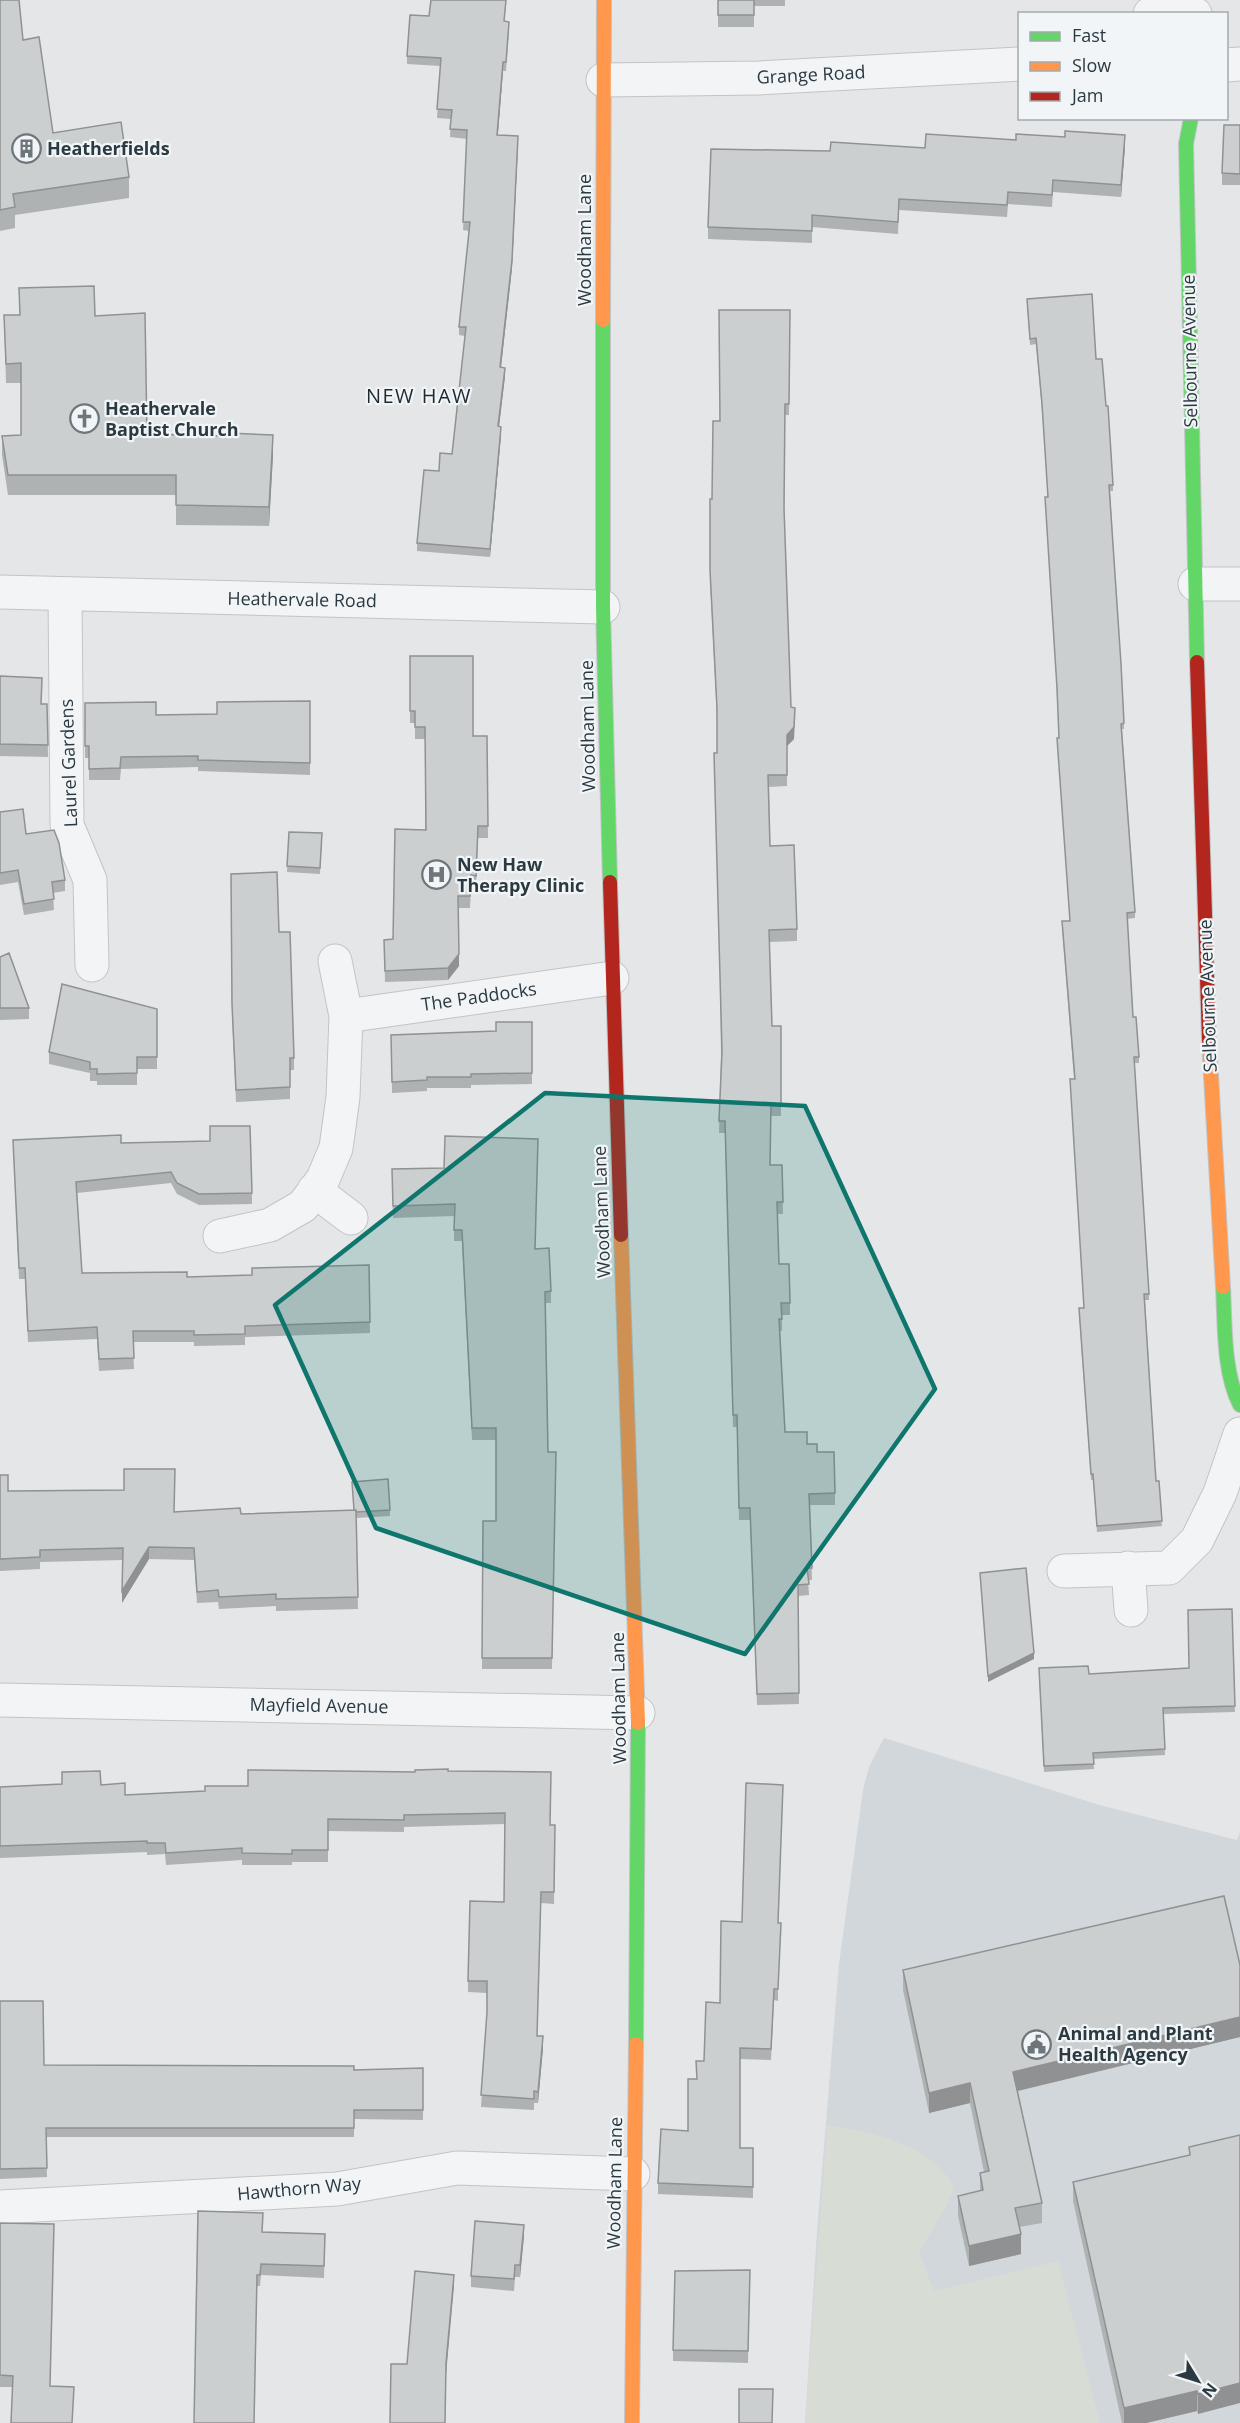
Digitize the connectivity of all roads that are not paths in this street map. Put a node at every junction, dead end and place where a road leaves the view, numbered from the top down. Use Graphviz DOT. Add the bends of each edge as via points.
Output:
graph roads {
  1 [pos="604,0"];
  2 [pos="1018,64"];
  3 [pos="603,80"];
  4 [pos="1191,120"];
  5 [pos="1195,584"];
  6 [pos="1240,584"];
  7 [pos="0,592"];
  8 [pos="65,594"];
  9 [pos="603,607"];
  10 [pos="335,961"];
  11 [pos="92,964"];
  12 [pos="612,978"];
  13 [pos="346,1016"];
  14 [pos="314,1190"];
  15 [pos="351,1218"];
  16 [pos="220,1236"];
  17 [pos="1240,1405"];
  18 [pos="1240,1434"];
  19 [pos="1128,1568"];
  20 [pos="1064,1571"];
  21 [pos="1131,1610"];
  22 [pos="0,1700"];
  23 [pos="638,1713"];
  24 [pos="633,2174"];
  25 [pos="0,2206"];
  26 [pos="632,2423"];
  1 -- 3 [label="main road, Woodham Lane"];
  2 -- 3 [label="street, Grange Road" via="759,78"];
  3 -- 9 [label="main road, Woodham Lane"];
  4 -- 5 [label="main road, Selbourne Avenue" via="1186,144"];
  5 -- 6 [label="street"];
  5 -- 17 [label="main road, Selbourne Avenue" via="1208,1016 1221,1262 1226,1343 1233,1392"];
  7 -- 8 [label="street, Heathervale Road"];
  8 -- 9 [label="street, Heathervale Road"];
  8 -- 11 [label="street, Laurel Gardens" via="68,825 90,880"];
  9 -- 12 [label="main road, Woodham Lane"];
  10 -- 13 [label="street"];
  12 -- 13 [label="street, The Paddocks"];
  12 -- 23 [label="main road, Woodham Lane"];
  13 -- 14 [label="street" via="343,1097 336,1148"];
  14 -- 15 [label="street"];
  14 -- 16 [label="street" via="303,1206 270,1225"];
  18 -- 19 [label="street" via="1220,1493 1197,1540 1169,1568"];
  19 -- 20 [label="street"];
  19 -- 21 [label="street"];
  22 -- 23 [label="street, Mayfield Avenue"];
  23 -- 24 [label="main road, Woodham Lane"];
  24 -- 25 [label="street, Hawthorn Way" via="457,2168 337,2189"];
  24 -- 26 [label="main road, Woodham Lane"];
}
